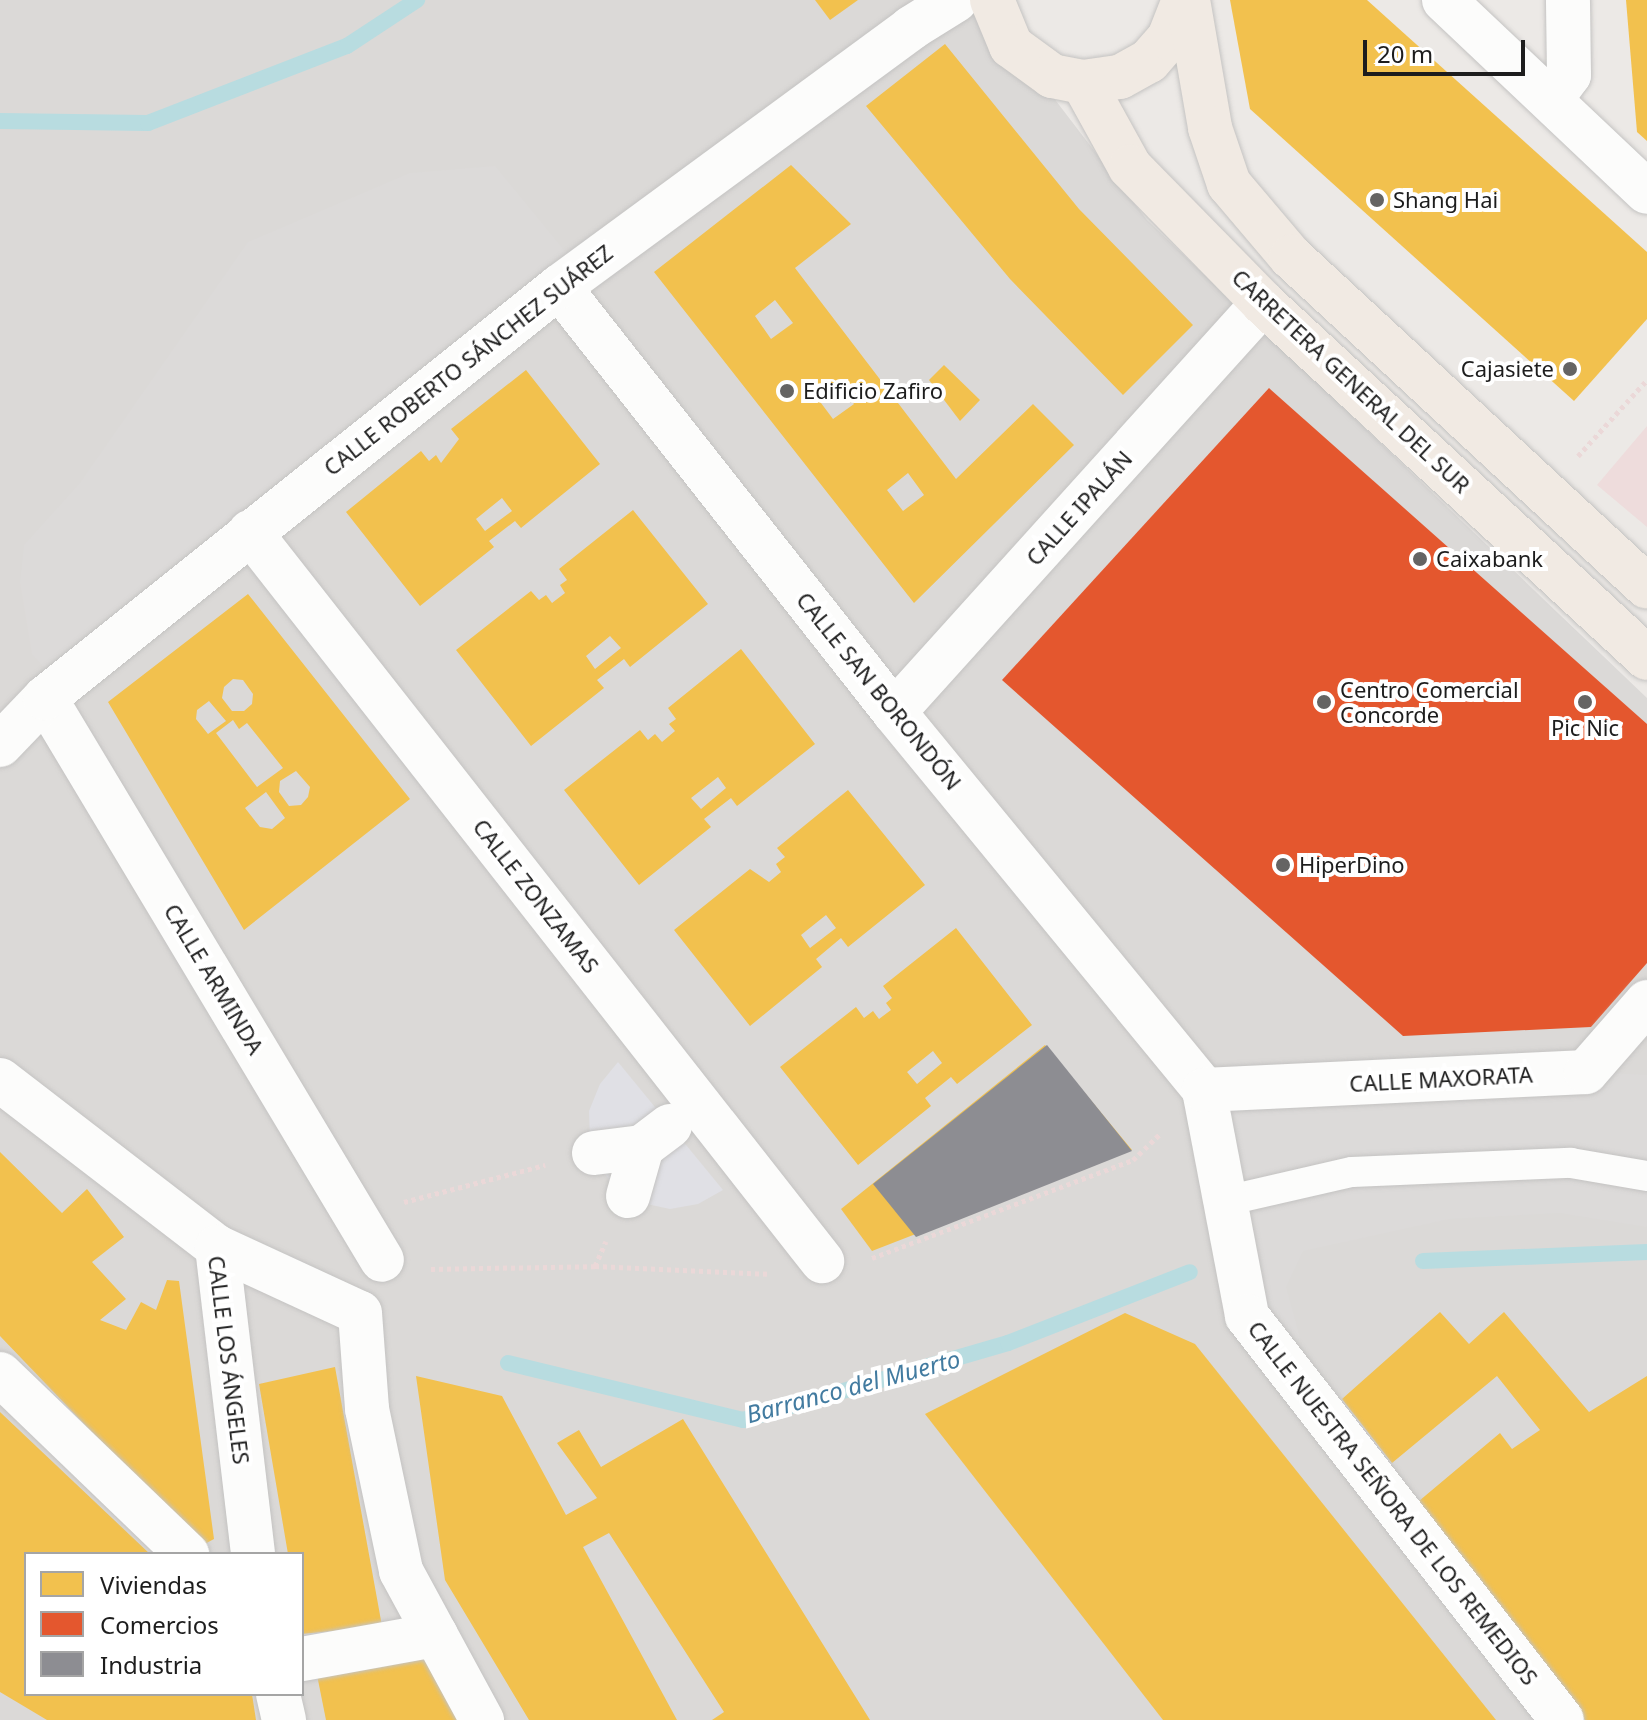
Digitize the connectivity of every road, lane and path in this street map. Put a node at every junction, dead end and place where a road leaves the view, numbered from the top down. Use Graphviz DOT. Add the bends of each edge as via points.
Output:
graph roads {
  1 [pos="956,0"];
  2 [pos="992,0"];
  3 [pos="1186,0"];
  4 [pos="1444,0"];
  5 [pos="1568,0"];
  6 [pos="1083,82"];
  7 [pos="1552,98"];
  8 [pos="1647,192"];
  9 [pos="559,287"];
  10 [pos="1263,303"];
  11 [pos="1647,380"];
  12 [pos="1545,493"];
  13 [pos="250,532"];
  14 [pos="1647,587"];
  15 [pos="1647,658"];
  16 [pos="45,698"];
  17 [pos="894,712"];
  18 [pos="0,745"];
  19 [pos="1647,1002"];
  20 [pos="0,1080"];
  21 [pos="1204,1090"];
  22 [pos="594,1153"];
  23 [pos="1647,1176"];
  24 [pos="628,1196"];
  25 [pos="1225,1201"];
  26 [pos="359,1221"];
  27 [pos="217,1247"];
  28 [pos="382,1260"];
  29 [pos="822,1261"];
  30 [pos="0,1374"];
  31 [pos="185,1552"];
  32 [pos="253,1552"];
  33 [pos="436,1635"];
  34 [pos="304,1659"];
  35 [pos="278,1696"];
  36 [pos="284,1720"];
  37 [pos="482,1720"];
  38 [pos="1562,1720"];
  1 -- 9 [label="street, CALLE ROBERTO SÁNCHEZ SUÁREZ"];
  2 -- 6 [label="main road" via="1011,46 1052,76"];
  3 -- 6 [label="main road" via="1169,38 1149,61 1120,77"];
  3 -- 12 [label="main road" via="1210,128 1229,184 1291,257"];
  4 -- 7 [label="street"];
  5 -- 7 [label="street" via="1569,75"];
  6 -- 10 [label="main road, CARRETERA GENERAL DEL SUR" via="1130,167"];
  7 -- 8 [label="street"];
  9 -- 13 [label="street, CALLE ROBERTO SÁNCHEZ SUÁREZ"];
  9 -- 17 [label="street, CALLE SAN BORONDÓN"];
  10 -- 15 [label="main road, CARRETERA GENERAL DEL SUR"];
  10 -- 17 [label="street, CALLE IPALÁN"];
  11 -- 12 [label="path"];
  12 -- 14 [label="main road"];
  13 -- 16 [label="street, CALLE ROBERTO SÁNCHEZ SUÁREZ"];
  13 -- 29 [label="street, CALLE ZONZAMAS"];
  16 -- 18 [label="street, CALLE ROBERTO SÁNCHEZ SUÁREZ"];
  16 -- 26 [label="street, CALLE ARMINDA"];
  17 -- 21 [label="street, CALLE SAN BORONDÓN"];
  19 -- 21 [label="street, CALLE MAXORATA" via="1586,1072"];
  20 -- 27 [label="street, CALLE LOS ÁNGELES"];
  21 -- 25 [label="street, CALLE NUESTRA SEÑORA DE LOS REMEDIOS"];
  22 -- 24 [label="street" via="656,1136"];
  22 -- 26 [label="path" via="402,1202"];
  23 -- 25 [label="lane" via="1571,1163 1352,1172"];
  25 -- 38 [label="street, CALLE NUESTRA SEÑORA DE LOS REMEDIOS" via="1247,1316"];
  26 -- 28 [label="street, CALLE ARMINDA"];
  27 -- 32 [label="street, CALLE LOS ÁNGELES"];
  27 -- 33 [label="street" via="360,1313 367,1409 401,1571"];
  30 -- 31 [label="street"];
  33 -- 34 [label="street"];
  33 -- 37 [label="street"];
  35 -- 36 [label="street"];
}
